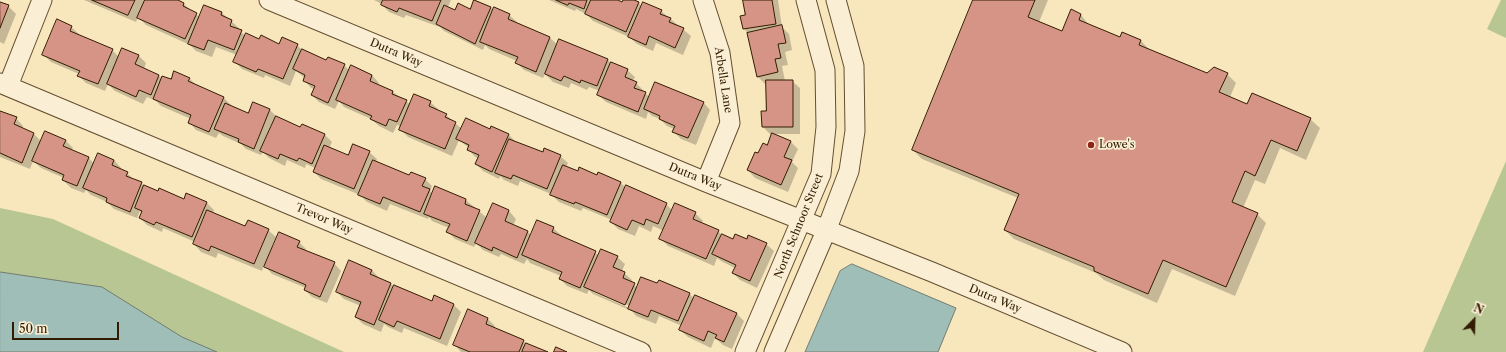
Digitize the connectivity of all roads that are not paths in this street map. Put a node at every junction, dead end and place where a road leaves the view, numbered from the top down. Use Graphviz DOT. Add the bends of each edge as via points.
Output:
graph roads {
  1 [pos="42,0"];
  2 [pos="269,0"];
  3 [pos="703,0"];
  4 [pos="806,0"];
  5 [pos="836,0"];
  6 [pos="4,85"];
  7 [pos="706,182"];
  8 [pos="802,221"];
  9 [pos="826,231"];
  10 [pos="640,352"];
  11 [pos="745,352"];
  12 [pos="774,352"];
  13 [pos="1122,352"];
  1 -- 6 [label="street"];
  2 -- 7 [label="street, Dutra Way"];
  3 -- 7 [label="street, Arbella Lane" via="720,53 730,123"];
  4 -- 8 [label="street, North Schnoor Street" via="826,70 826,127 821,174"];
  5 -- 9 [label="street" via="854,66 855,131 849,171"];
  6 -- 10 [label="street, Trevor Way"];
  7 -- 8 [label="street, Dutra Way"];
  8 -- 9 [label="street, Dutra Way"];
  8 -- 11 [label="street, North Schnoor Street"];
  9 -- 12 [label="street"];
  9 -- 13 [label="street, Dutra Way" via="932,272"];
}
